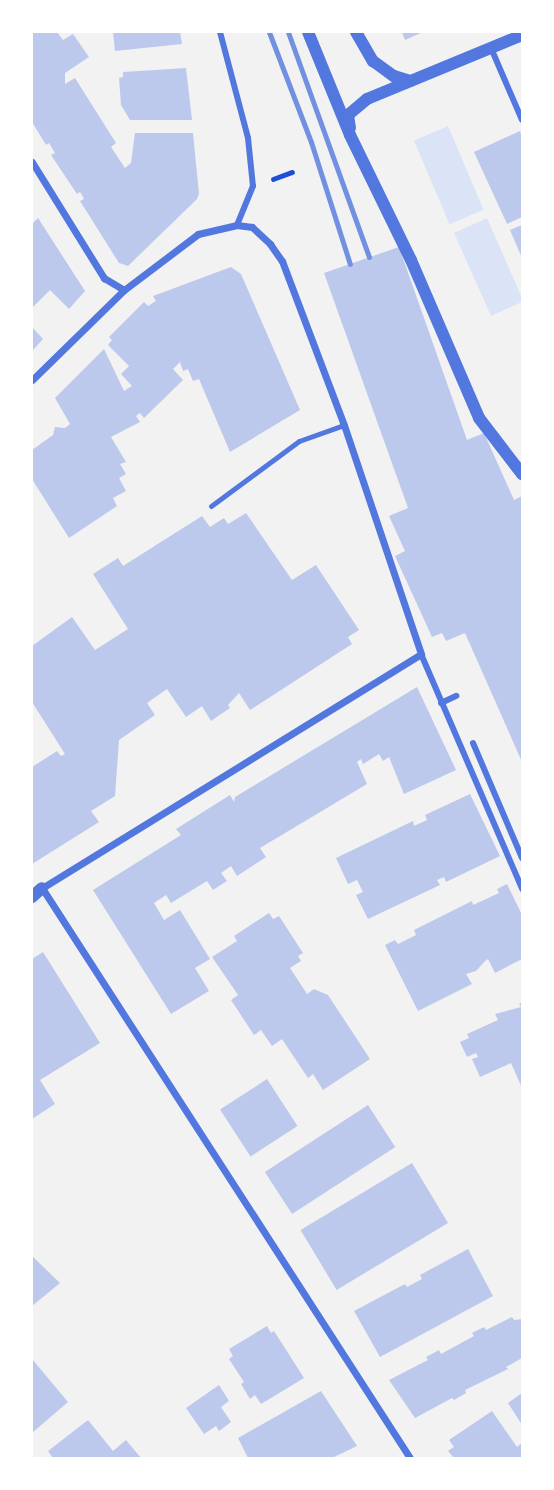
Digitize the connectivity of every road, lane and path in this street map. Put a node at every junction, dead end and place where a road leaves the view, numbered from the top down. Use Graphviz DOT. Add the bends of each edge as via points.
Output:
graph roads {
  1 [pos="220,32"];
  2 [pos="308,32"];
  3 [pos="356,32"];
  4 [pos="523,35"];
  5 [pos="491,48"];
  6 [pos="410,81"];
  7 [pos="523,120"];
  8 [pos="350,135"];
  9 [pos="32,162"];
  10 [pos="237,225"];
  11 [pos="124,290"];
  12 [pos="32,380"];
  13 [pos="344,425"];
  14 [pos="523,474"];
  15 [pos="211,506"];
  16 [pos="421,654"];
  17 [pos="456,696"];
  18 [pos="441,703"];
  19 [pos="473,743"];
  20 [pos="523,858"];
  21 [pos="523,889"];
  22 [pos="37,892"];
  23 [pos="410,1458"];
  1 -- 10 [label="street" via="248,138 253,186"];
  2 -- 8 [label="street"];
  3 -- 6 [label="street" via="373,61"];
  4 -- 5 [label="street"];
  5 -- 6 [label="street"];
  5 -- 7 [label="street"];
  6 -- 8 [label="street" via="367,99 348,115"];
  8 -- 14 [label="street" via="411,260 479,418"];
  9 -- 11 [label="street" via="104,278"];
  10 -- 11 [label="street" via="198,234"];
  10 -- 13 [label="street" via="252,227 282,261"];
  11 -- 12 [label="street"];
  13 -- 15 [label="lane" via="299,441"];
  13 -- 16 [label="street"];
  16 -- 18 [label="street"];
  16 -- 22 [label="street"];
  17 -- 18 [label="street"];
  18 -- 21 [label="street"];
  19 -- 20 [label="street"];
  22 -- 23 [label="street"];
}
